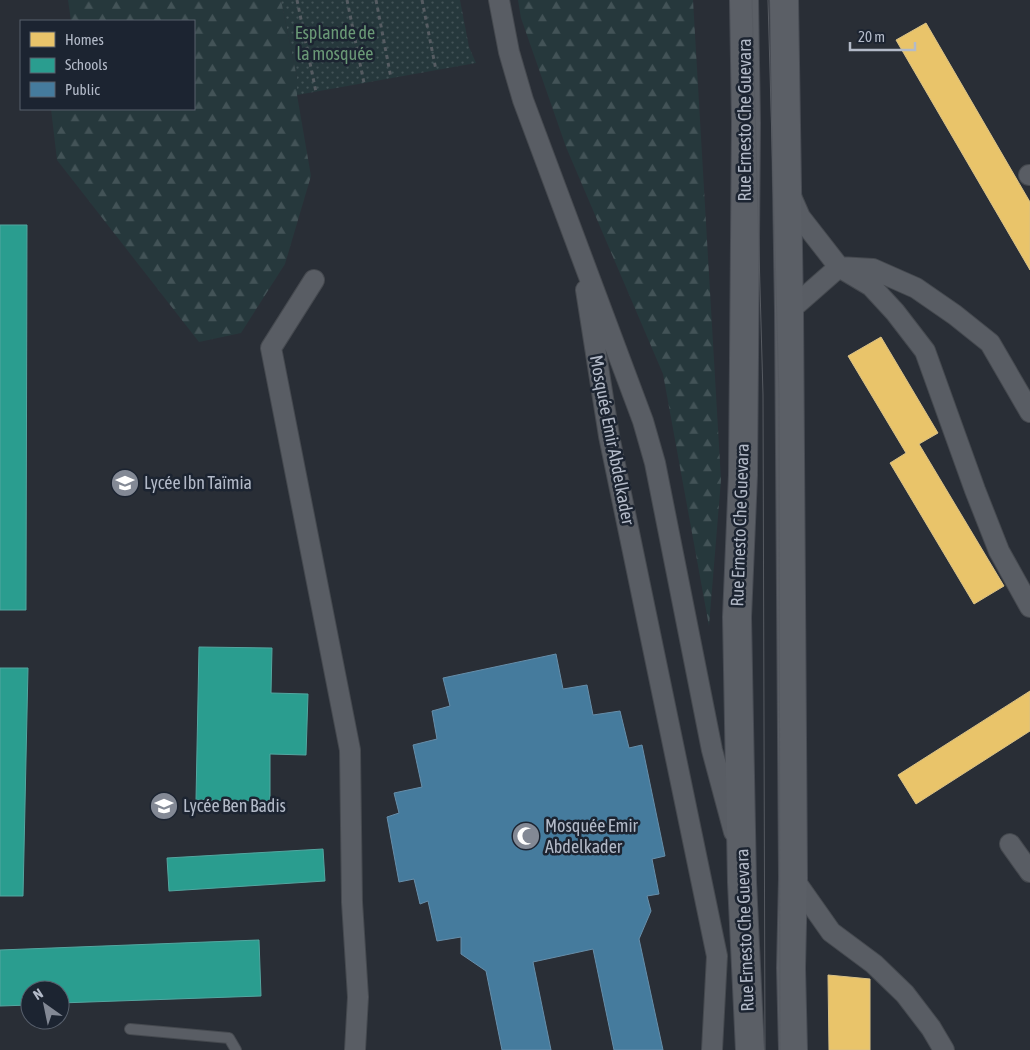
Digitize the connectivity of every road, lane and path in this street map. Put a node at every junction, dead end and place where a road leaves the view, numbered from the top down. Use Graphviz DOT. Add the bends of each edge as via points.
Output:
graph roads {
  1 [pos="297,0"];
  2 [pos="347,0"];
  3 [pos="376,0"];
  4 [pos="422,0"];
  5 [pos="499,0"];
  6 [pos="744,0"];
  7 [pos="784,0"];
  8 [pos="436,70"];
  9 [pos="391,78"];
  10 [pos="364,83"];
  11 [pos="316,92"];
  12 [pos="787,185"];
  13 [pos="578,243"];
  14 [pos="839,267"];
  15 [pos="314,280"];
  16 [pos="789,311"];
  17 [pos="1030,412"];
  18 [pos="1030,607"];
  19 [pos="1010,844"];
  20 [pos="742,863"];
  21 [pos="1030,872"];
  22 [pos="793,878"];
  23 [pos="130,1029"];
  24 [pos="236,1050"];
  25 [pos="355,1050"];
  26 [pos="712,1050"];
  27 [pos="750,1050"];
  28 [pos="793,1050"];
  29 [pos="944,1050"];
  1 -- 11 [label="path"];
  2 -- 10 [label="path"];
  3 -- 9 [label="path"];
  4 -- 8 [label="path"];
  5 -- 13 [label="street" via="508,52"];
  6 -- 20 [label="main road, Rue Ernesto Che Guevara" via="743,465 737,617"];
  7 -- 12 [label="main road"];
  12 -- 14 [label="street" via="800,217"];
  12 -- 16 [label="main road"];
  13 -- 20 [label="street" via="643,421 655,463 712,750"];
  13 -- 26 [label="street, Mosquée Emir Abdelkader" via="609,436 717,956"];
  14 -- 16 [label="street"];
  14 -- 17 [label="street" via="873,269 916,288 956,315 990,343"];
  14 -- 18 [label="street" via="871,286 896,312 925,351 999,551"];
  15 -- 25 [label="street" via="270,348 350,750 352,902 358,997"];
  16 -- 22 [label="main road"];
  19 -- 21 [label="street"];
  20 -- 27 [label="main road, Rue Ernesto Che Guevara"];
  22 -- 28 [label="main road"];
  22 -- 29 [label="street" via="831,932 874,964 905,994"];
  23 -- 24 [label="lane" via="229,1038"];
}
